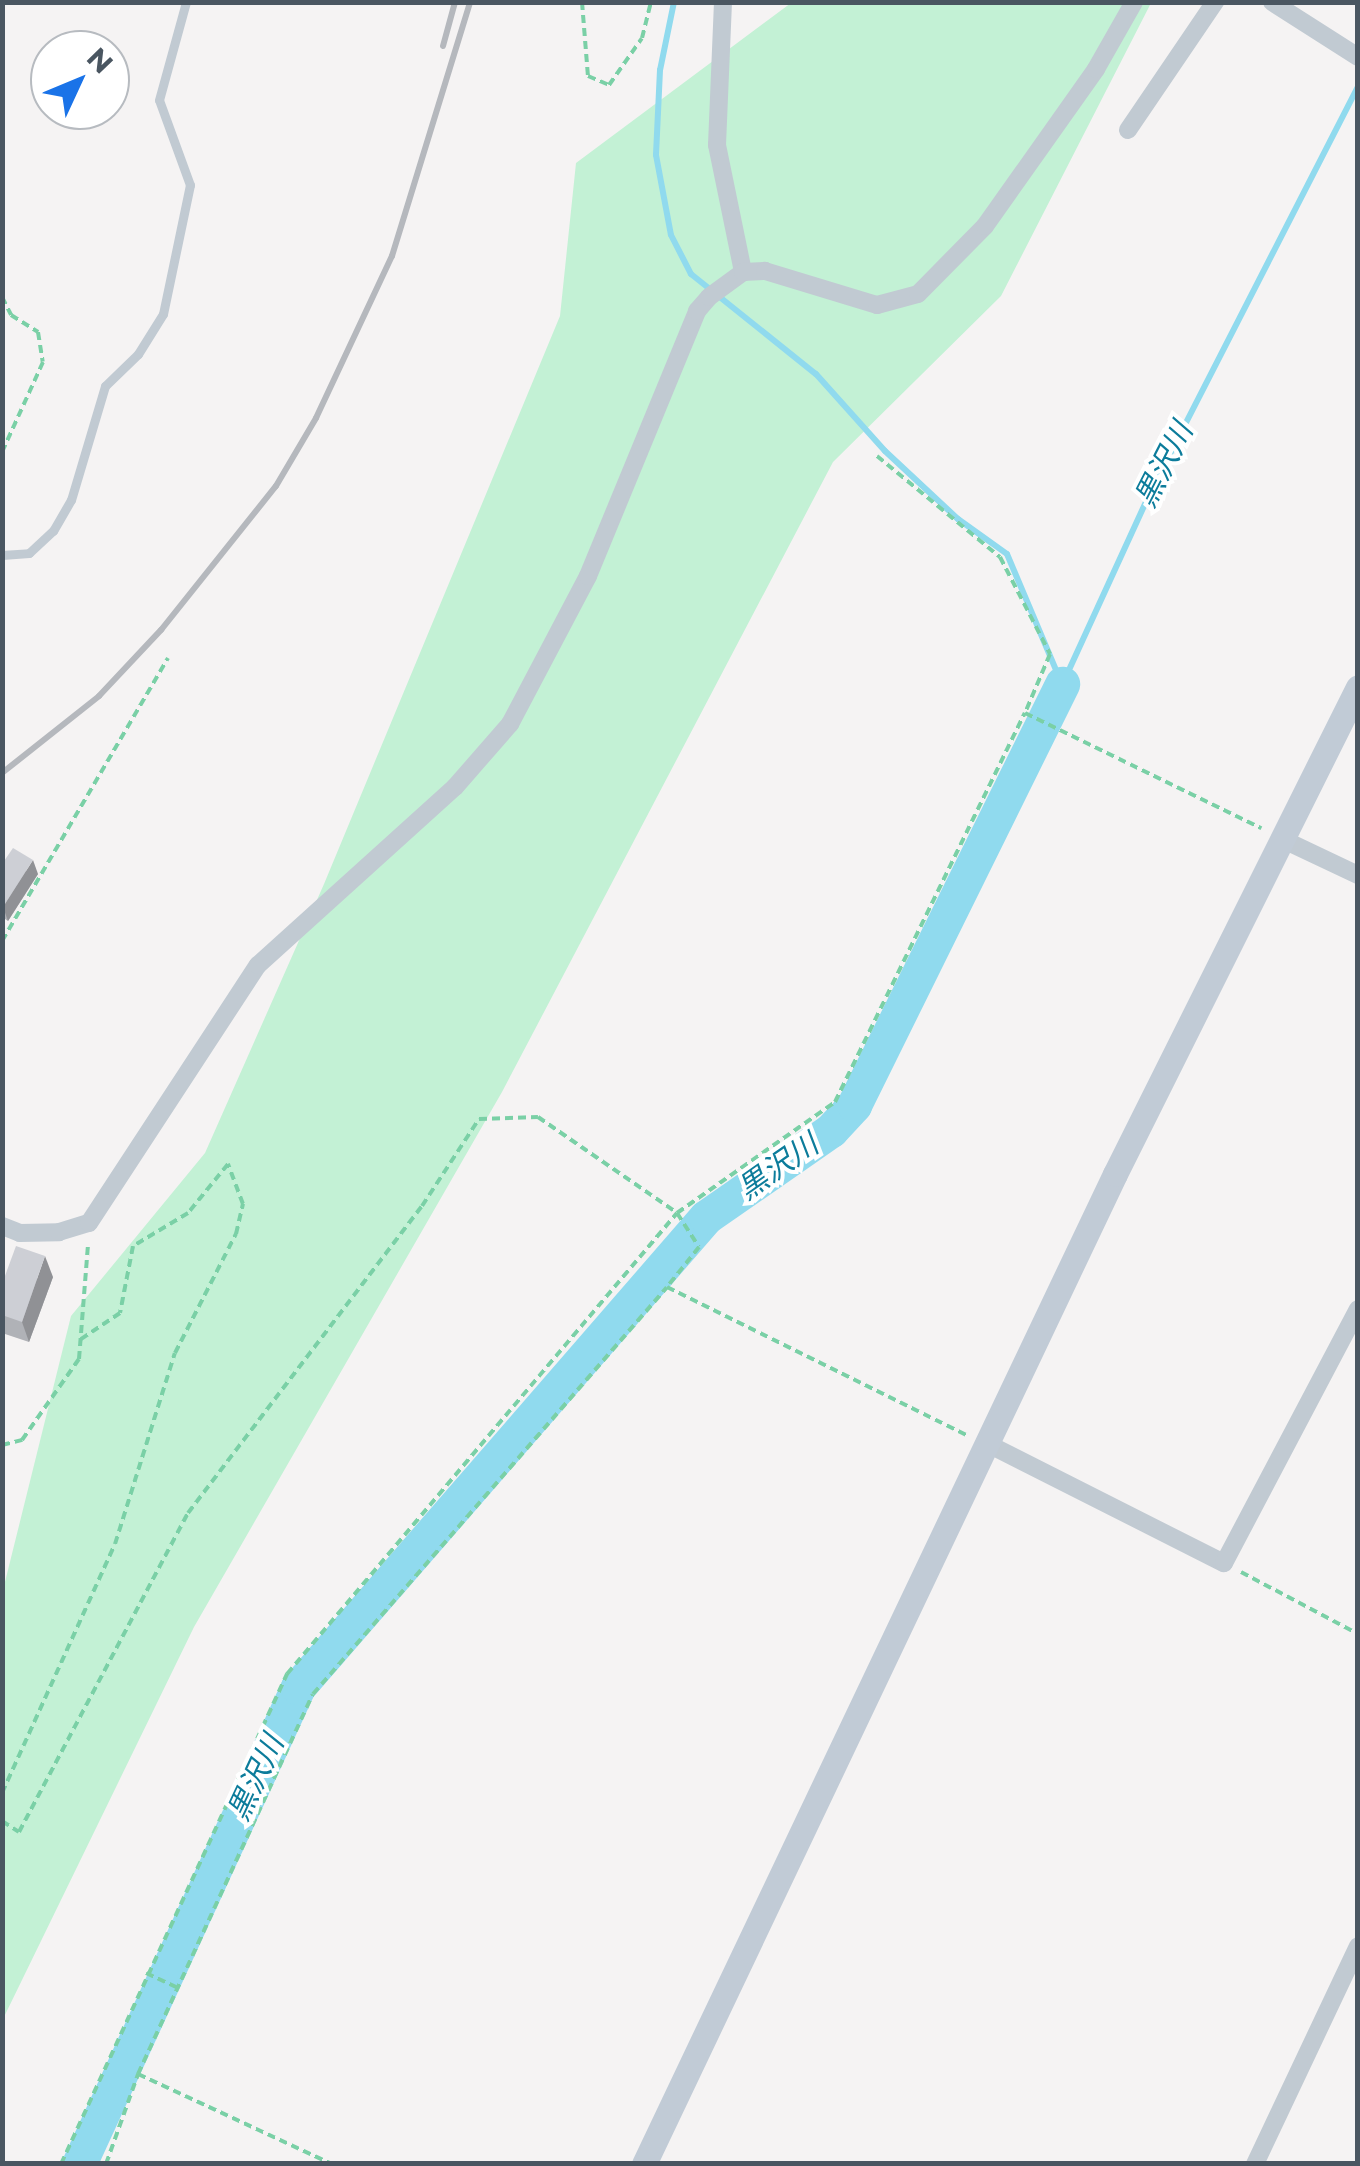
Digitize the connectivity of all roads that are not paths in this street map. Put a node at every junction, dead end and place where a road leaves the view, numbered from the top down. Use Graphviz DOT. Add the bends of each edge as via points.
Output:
graph roads {
  1 [pos="186,2"];
  2 [pos="723,2"];
  3 [pos="1134,2"];
  4 [pos="1216,2"];
  5 [pos="1272,2"];
  6 [pos="1356,52"];
  7 [pos="1128,130"];
  8 [pos="742,272"];
  9 [pos="2,555"];
  10 [pos="1358,687"];
  11 [pos="1284,840"];
  12 [pos="1358,874"];
  13 [pos="2,1226"];
  14 [pos="1358,1309"];
  15 [pos="990,1446"];
  16 [pos="1358,1946"];
  17 [pos="644,2164"];
  18 [pos="1255,2164"];
  1 -- 9 [label="lane" via="159,100 190,185 163,314 138,354 104,386 70,500 53,531 30,553"];
  2 -- 8 [label="street" via="719,165"];
  3 -- 8 [label="street" via="1096,69 985,226 918,294 877,305 765,271"];
  4 -- 7 [label="street"];
  5 -- 6 [label="street"];
  8 -- 13 [label="street" via="697,311 588,576 510,724 441,800 258,964 89,1223 60,1232 20,1233"];
  10 -- 11 [label="street"];
  11 -- 12 [label="street"];
  11 -- 15 [label="street" via="1116,1174"];
  14 -- 15 [label="street" via="1224,1563"];
  15 -- 17 [label="street"];
  16 -- 18 [label="street"];
}
